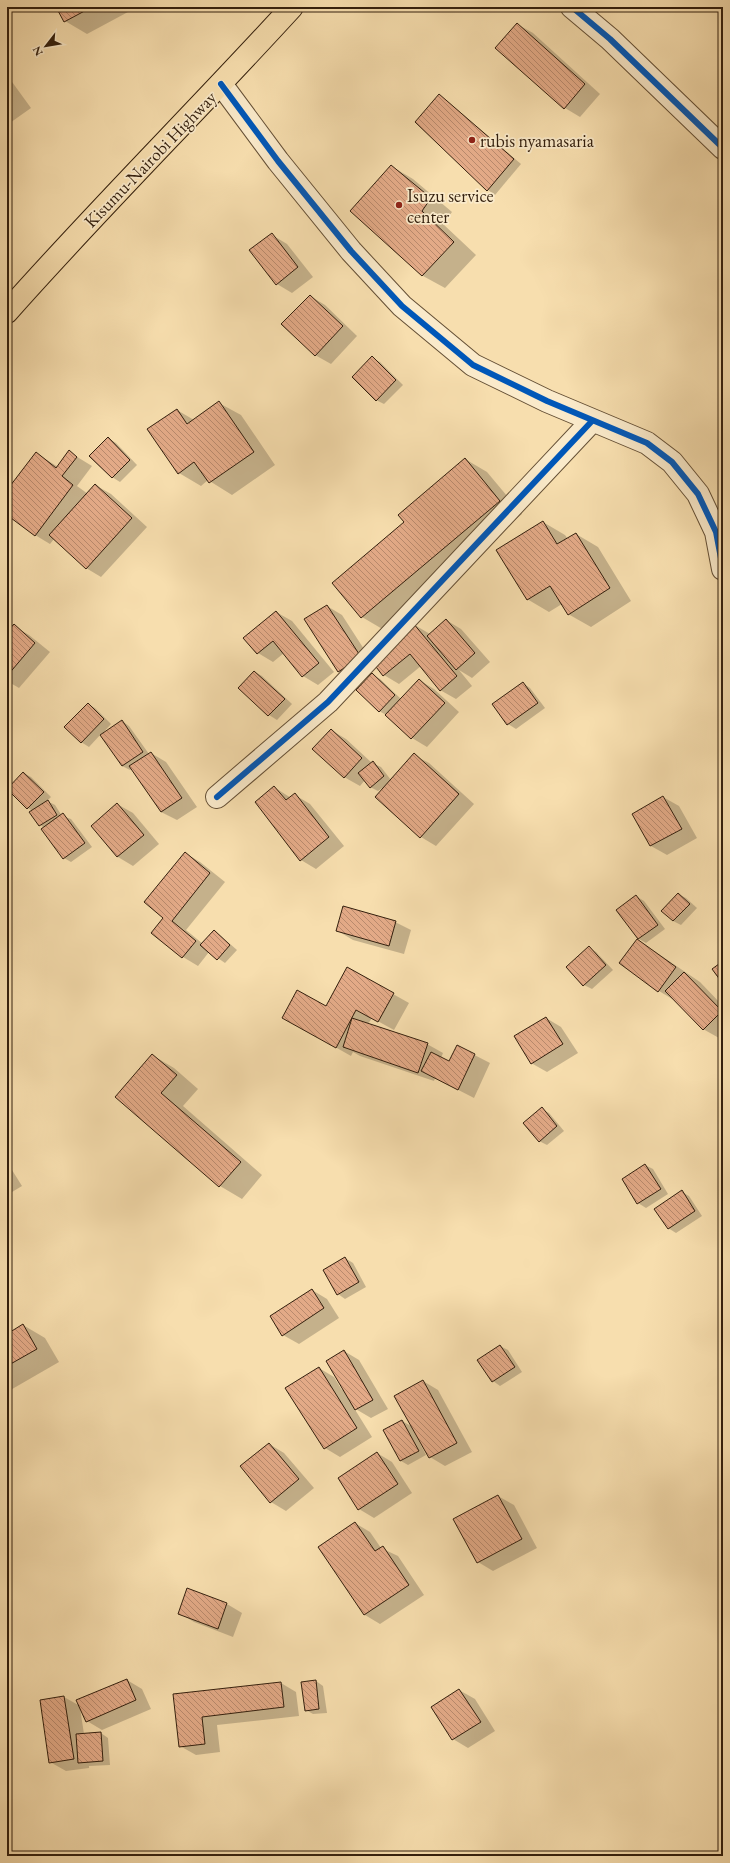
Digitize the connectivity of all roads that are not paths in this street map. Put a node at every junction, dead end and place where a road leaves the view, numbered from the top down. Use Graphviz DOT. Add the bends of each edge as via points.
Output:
graph roads {
  1 [pos="292,7"];
  2 [pos="572,7"];
  3 [pos="222,84"];
  4 [pos="723,148"];
  5 [pos="7,312"];
  6 [pos="592,421"];
  7 [pos="723,569"];
  8 [pos="217,797"];
  1 -- 3 [label="highway, Kisumu-Nairobi Highway"];
  2 -- 4 [label="street" via="610,39"];
  3 -- 5 [label="highway, Kisumu-Nairobi Highway" via="50,263"];
  3 -- 6 [label="street" via="278,161 350,251 402,306 474,365"];
  6 -- 7 [label="street" via="647,443 672,462 701,500 716,532"];
  6 -- 8 [label="street" via="328,702"];
}
